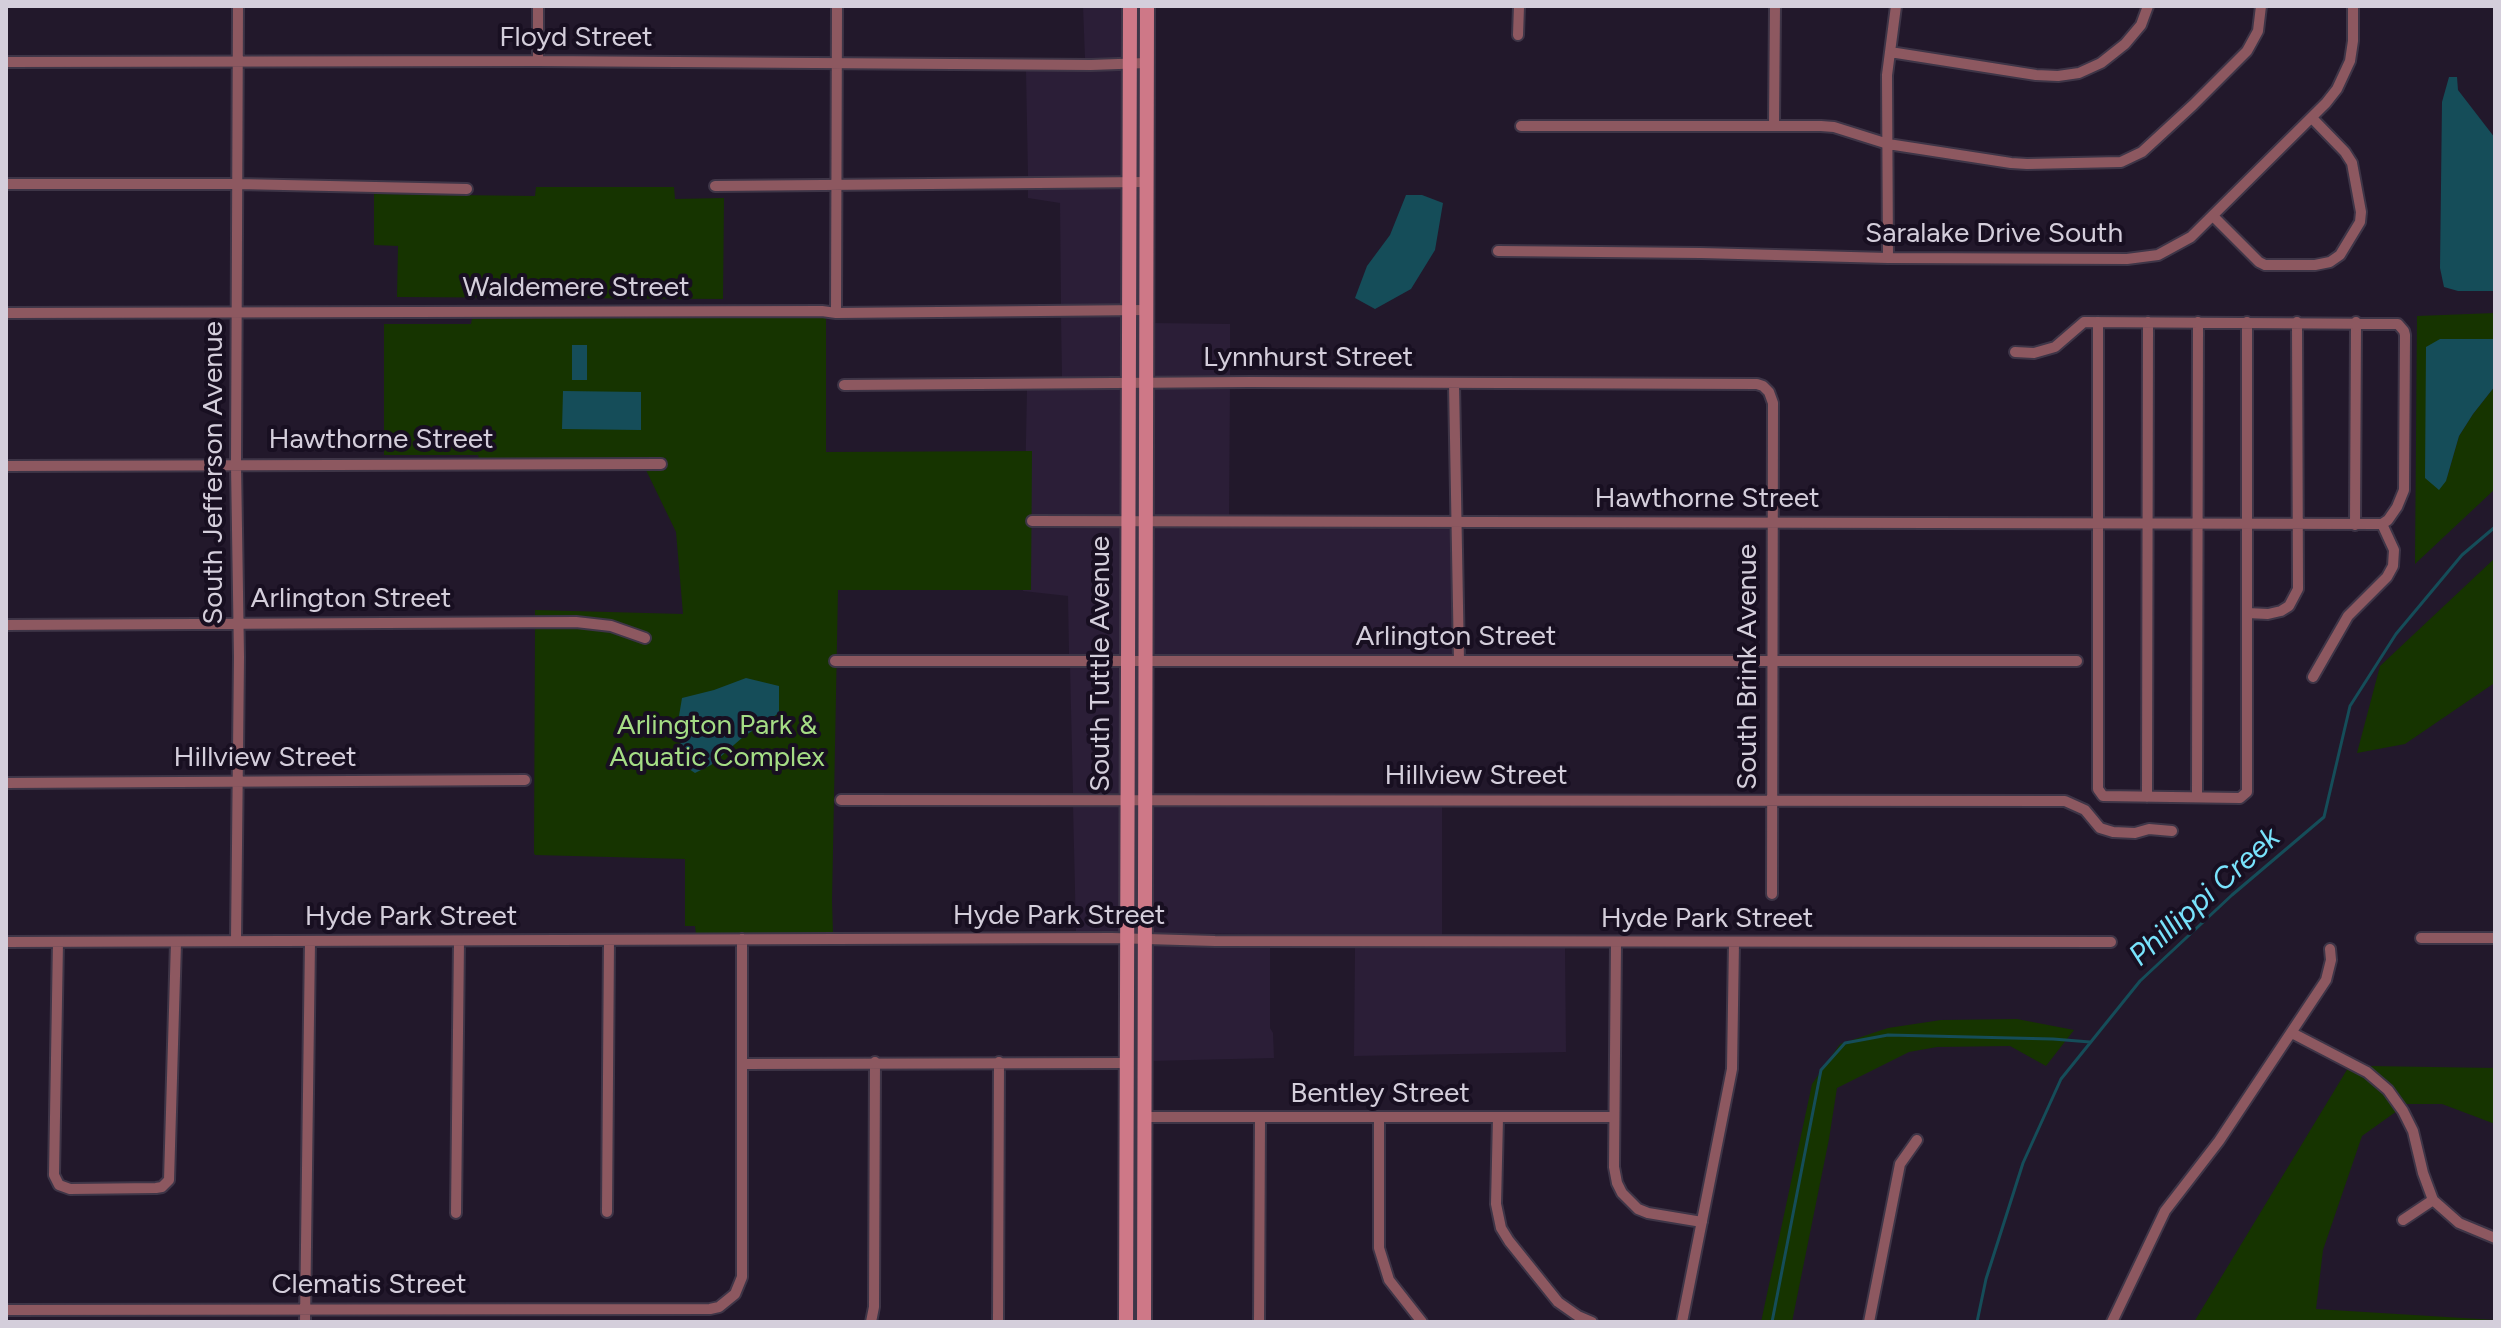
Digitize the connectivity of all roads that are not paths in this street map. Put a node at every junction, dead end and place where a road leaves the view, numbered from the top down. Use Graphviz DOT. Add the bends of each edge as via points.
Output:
graph roads {
  1 [pos="238,6"];
  2 [pos="538,6"];
  3 [pos="837,6"];
  4 [pos="1130,6"];
  5 [pos="1147,6"];
  6 [pos="1519,6"];
  7 [pos="1775,6"];
  8 [pos="1896,6"];
  9 [pos="2148,6"];
  10 [pos="2261,6"];
  11 [pos="2353,6"];
  12 [pos="1518,35"];
  13 [pos="1890,52"];
  14 [pos="538,61"];
  15 [pos="6,62"];
  16 [pos="238,62"];
  17 [pos="1146,63"];
  18 [pos="1130,64"];
  19 [pos="837,65"];
  20 [pos="2312,118"];
  21 [pos="1521,126"];
  22 [pos="1774,126"];
  23 [pos="1888,144"];
  24 [pos="1146,182"];
  25 [pos="1129,183"];
  26 [pos="6,184"];
  27 [pos="238,184"];
  28 [pos="838,184"];
  29 [pos="715,186"];
  30 [pos="467,189"];
  31 [pos="2213,216"];
  32 [pos="1498,251"];
  33 [pos="1888,258"];
  34 [pos="1128,310"];
  35 [pos="1145,310"];
  36 [pos="6,313"];
  37 [pos="237,313"];
  38 [pos="836,313"];
  39 [pos="2098,322"];
  40 [pos="2148,322"];
  41 [pos="2198,322"];
  42 [pos="2247,322"];
  43 [pos="2297,322"];
  44 [pos="2356,322"];
  45 [pos="2015,352"];
  46 [pos="1129,382"];
  47 [pos="1147,382"];
  48 [pos="1454,383"];
  49 [pos="844,385"];
  50 [pos="1769,392"];
  51 [pos="661,464"];
  52 [pos="236,465"];
  53 [pos="6,466"];
  54 [pos="1032,521"];
  55 [pos="1128,521"];
  56 [pos="1145,521"];
  57 [pos="1457,522"];
  58 [pos="1772,523"];
  59 [pos="2099,524"];
  60 [pos="2148,524"];
  61 [pos="2198,524"];
  62 [pos="2299,524"];
  63 [pos="2382,524"];
  64 [pos="2247,525"];
  65 [pos="2355,525"];
  66 [pos="2247,613"];
  67 [pos="238,623"];
  68 [pos="6,625"];
  69 [pos="645,638"];
  70 [pos="1127,660"];
  71 [pos="1144,660"];
  72 [pos="835,661"];
  73 [pos="1459,661"];
  74 [pos="2077,661"];
  75 [pos="1773,662"];
  76 [pos="2313,677"];
  77 [pos="525,780"];
  78 [pos="238,782"];
  79 [pos="6,783"];
  80 [pos="2147,797"];
  81 [pos="2197,797"];
  82 [pos="1127,799"];
  83 [pos="1144,799"];
  84 [pos="841,800"];
  85 [pos="1772,800"];
  86 [pos="2172,831"];
  87 [pos="1772,894"];
  88 [pos="2421,938"];
  89 [pos="2495,938"];
  90 [pos="742,939"];
  91 [pos="1127,939"];
  92 [pos="1144,939"];
  93 [pos="236,940"];
  94 [pos="609,940"];
  95 [pos="310,941"];
  96 [pos="459,941"];
  97 [pos="6,942"];
  98 [pos="58,942"];
  99 [pos="176,942"];
  100 [pos="1616,942"];
  101 [pos="1734,942"];
  102 [pos="2111,942"];
  103 [pos="2330,949"];
  104 [pos="2292,1033"];
  105 [pos="875,1062"];
  106 [pos="999,1062"];
  107 [pos="1127,1063"];
  108 [pos="743,1064"];
  109 [pos="1145,1117"];
  110 [pos="1614,1117"];
  111 [pos="1260,1118"];
  112 [pos="1379,1118"];
  113 [pos="1498,1118"];
  114 [pos="1917,1140"];
  115 [pos="2433,1200"];
  116 [pos="607,1212"];
  117 [pos="456,1213"];
  118 [pos="2403,1220"];
  119 [pos="1702,1222"];
  120 [pos="2495,1238"];
  121 [pos="6,1310"];
  122 [pos="305,1310"];
  123 [pos="305,1322"];
  124 [pos="871,1322"];
  125 [pos="998,1322"];
  126 [pos="1126,1322"];
  127 [pos="1144,1322"];
  128 [pos="1259,1322"];
  129 [pos="1422,1322"];
  130 [pos="1592,1322"];
  131 [pos="1682,1322"];
  132 [pos="1869,1322"];
  133 [pos="2112,1322"];
  1 -- 16 [label="street, South Jefferson Avenue"];
  2 -- 14 [label="street"];
  3 -- 19 [label="street"];
  4 -- 18 [label="main road, South Tuttle Avenue"];
  5 -- 17 [label="main road, South Tuttle Avenue"];
  6 -- 12 [label="street"];
  7 -- 22 [label="street"];
  8 -- 13 [label="street"];
  9 -- 13 [label="street" via="2125,44 2079,73 2036,75"];
  10 -- 23 [label="street" via="2258,31 2247,51 2131,159 2111,164 2027,164"];
  11 -- 20 [label="street, Saralake Drive South" via="2353,41 2345,74"];
  13 -- 23 [label="street"];
  14 -- 16 [label="street, Floyd Street"];
  14 -- 19 [label="street, Floyd Street"];
  15 -- 16 [label="street, Floyd Street"];
  16 -- 27 [label="street, South Jefferson Avenue"];
  17 -- 18 [label="street, Floyd Street"];
  17 -- 24 [label="main road, South Tuttle Avenue"];
  18 -- 19 [label="street, Floyd Street"];
  18 -- 25 [label="main road, South Tuttle Avenue"];
  19 -- 28 [label="street"];
  20 -- 31 [label="street, Saralake Drive South"];
  20 -- 31 [label="street" via="2352,163 2360,222 2340,255 2315,265 2265,265"];
  21 -- 22 [label="street"];
  22 -- 23 [label="street" via="1834,127"];
  23 -- 33 [label="street"];
  24 -- 25 [label="street"];
  24 -- 35 [label="main road, South Tuttle Avenue"];
  25 -- 28 [label="street"];
  25 -- 34 [label="main road, South Tuttle Avenue"];
  26 -- 27 [label="street"];
  27 -- 30 [label="street"];
  27 -- 37 [label="street, South Jefferson Avenue"];
  28 -- 29 [label="street"];
  28 -- 38 [label="street"];
  31 -- 33 [label="street, Saralake Drive South" via="2183,243 2140,259"];
  32 -- 33 [label="street, Saralake Drive South"];
  34 -- 35 [label="street, Waldemere Street"];
  34 -- 38 [label="street, Waldemere Street"];
  34 -- 46 [label="main road, South Tuttle Avenue"];
  35 -- 47 [label="main road, South Tuttle Avenue"];
  36 -- 37 [label="street, Waldemere Street"];
  37 -- 38 [label="street, Waldemere Street"];
  37 -- 52 [label="street, South Jefferson Avenue"];
  39 -- 40 [label="street"];
  39 -- 45 [label="street" via="2084,322 2047,350"];
  39 -- 59 [label="street"];
  40 -- 41 [label="street"];
  40 -- 60 [label="street"];
  41 -- 42 [label="street"];
  41 -- 61 [label="street"];
  42 -- 43 [label="street"];
  42 -- 64 [label="street"];
  43 -- 44 [label="street"];
  43 -- 62 [label="street"];
  44 -- 63 [label="street" via="2398,324 2405,335 2404,490"];
  44 -- 65 [label="street"];
  46 -- 47 [label="street, Lynnhurst Street"];
  46 -- 49 [label="street, Lynnhurst Street"];
  46 -- 55 [label="main road, South Tuttle Avenue"];
  47 -- 48 [label="street, Lynnhurst Street"];
  47 -- 56 [label="main road, South Tuttle Avenue"];
  48 -- 50 [label="street, Lynnhurst Street" via="1757,384"];
  48 -- 57 [label="street"];
  50 -- 58 [label="street, South Brink Avenue"];
  51 -- 52 [label="street, Hawthorne Street"];
  52 -- 53 [label="street, Hawthorne Street"];
  52 -- 67 [label="street, South Jefferson Avenue"];
  54 -- 55 [label="street, Hawthorne Street"];
  55 -- 56 [label="street, Hawthorne Street"];
  55 -- 70 [label="main road, South Tuttle Avenue"];
  56 -- 57 [label="street, Hawthorne Street"];
  56 -- 71 [label="main road, South Tuttle Avenue"];
  57 -- 58 [label="street, Hawthorne Street"];
  57 -- 73 [label="street"];
  58 -- 59 [label="street, Hawthorne Street"];
  58 -- 75 [label="street, South Brink Avenue"];
  59 -- 60 [label="street, Hawthorne Street"];
  59 -- 80 [label="street" via="2098,789 2103,796"];
  60 -- 61 [label="street, Hawthorne Street"];
  60 -- 80 [label="street"];
  61 -- 64 [label="street, Hawthorne Street"];
  61 -- 81 [label="street"];
  62 -- 64 [label="street, Hawthorne Street"];
  62 -- 65 [label="street, Hawthorne Street"];
  62 -- 66 [label="street" via="2295,596 2277,613"];
  63 -- 65 [label="street, Hawthorne Street"];
  63 -- 76 [label="street" via="2394,550 2393,566 2348,616"];
  64 -- 66 [label="street"];
  66 -- 81 [label="street" via="2247,792 2243,797"];
  67 -- 68 [label="street, Arlington Street"];
  67 -- 69 [label="street, Arlington Street" via="576,622 611,626"];
  67 -- 78 [label="street, South Jefferson Avenue"];
  70 -- 71 [label="street, Arlington Street"];
  70 -- 72 [label="street, Arlington Street"];
  70 -- 82 [label="main road, South Tuttle Avenue"];
  71 -- 73 [label="street, Arlington Street"];
  71 -- 83 [label="main road, South Tuttle Avenue"];
  73 -- 75 [label="street, Arlington Street"];
  74 -- 75 [label="street, Arlington Street"];
  75 -- 85 [label="street, South Brink Avenue"];
  77 -- 78 [label="street, Hillview Street"];
  78 -- 79 [label="street, Hillview Street"];
  78 -- 93 [label="street, South Jefferson Avenue"];
  80 -- 81 [label="street"];
  82 -- 83 [label="street, Hillview Street"];
  82 -- 84 [label="street, Hillview Street"];
  82 -- 91 [label="main road, South Tuttle Avenue"];
  83 -- 85 [label="street, Hillview Street"];
  83 -- 92 [label="main road, South Tuttle Avenue"];
  85 -- 86 [label="street, Hillview Street" via="2065,801 2113,832"];
  85 -- 87 [label="street, South Brink Avenue"];
  88 -- 89 [label="street"];
  90 -- 91 [label="street, Hyde Park Street"];
  90 -- 94 [label="street, Hyde Park Street"];
  90 -- 108 [label="street"];
  91 -- 92 [label="street, Hyde Park Street"];
  91 -- 107 [label="main road, South Tuttle Avenue"];
  92 -- 100 [label="street, Hyde Park Street"];
  92 -- 109 [label="main road, South Tuttle Avenue"];
  93 -- 95 [label="street, Hyde Park Street"];
  93 -- 99 [label="street, Hyde Park Street"];
  94 -- 96 [label="street, Hyde Park Street"];
  94 -- 116 [label="street"];
  95 -- 96 [label="street, Hyde Park Street"];
  95 -- 122 [label="street"];
  96 -- 117 [label="street"];
  97 -- 98 [label="street, Hyde Park Street"];
  98 -- 99 [label="street, Hyde Park Street"];
  98 -- 99 [label="street" via="54,1175 59,1185 70,1189 156,1188 169,1180"];
  100 -- 101 [label="street, Hyde Park Street"];
  100 -- 110 [label="street"];
  101 -- 102 [label="street, Hyde Park Street"];
  101 -- 119 [label="street" via="1732,1069"];
  103 -- 104 [label="street" via="2326,980"];
  104 -- 115 [label="street" via="2367,1072 2388,1090 2413,1131"];
  104 -- 133 [label="street" via="2219,1141 2175,1194"];
  105 -- 106 [label="street"];
  105 -- 108 [label="street"];
  105 -- 124 [label="street"];
  106 -- 107 [label="street"];
  106 -- 125 [label="street"];
  107 -- 126 [label="main road, South Tuttle Avenue"];
  108 -- 122 [label="street, Clematis Street" via="742,1277 730,1300 719,1307"];
  109 -- 111 [label="street, Bentley Street"];
  109 -- 127 [label="main road, South Tuttle Avenue"];
  110 -- 113 [label="street, Bentley Street"];
  110 -- 119 [label="street" via="1614,1173 1622,1193 1648,1213"];
  111 -- 112 [label="street, Bentley Street"];
  111 -- 128 [label="street"];
  112 -- 113 [label="street, Bentley Street"];
  112 -- 129 [label="street" via="1379,1248 1389,1280"];
  113 -- 130 [label="street" via="1496,1204 1501,1228 1558,1302"];
  114 -- 132 [label="street" via="1900,1164"];
  115 -- 118 [label="street"];
  115 -- 120 [label="street" via="2459,1223"];
  119 -- 131 [label="street"];
  121 -- 122 [label="street, Clematis Street"];
  122 -- 123 [label="street"];
}
